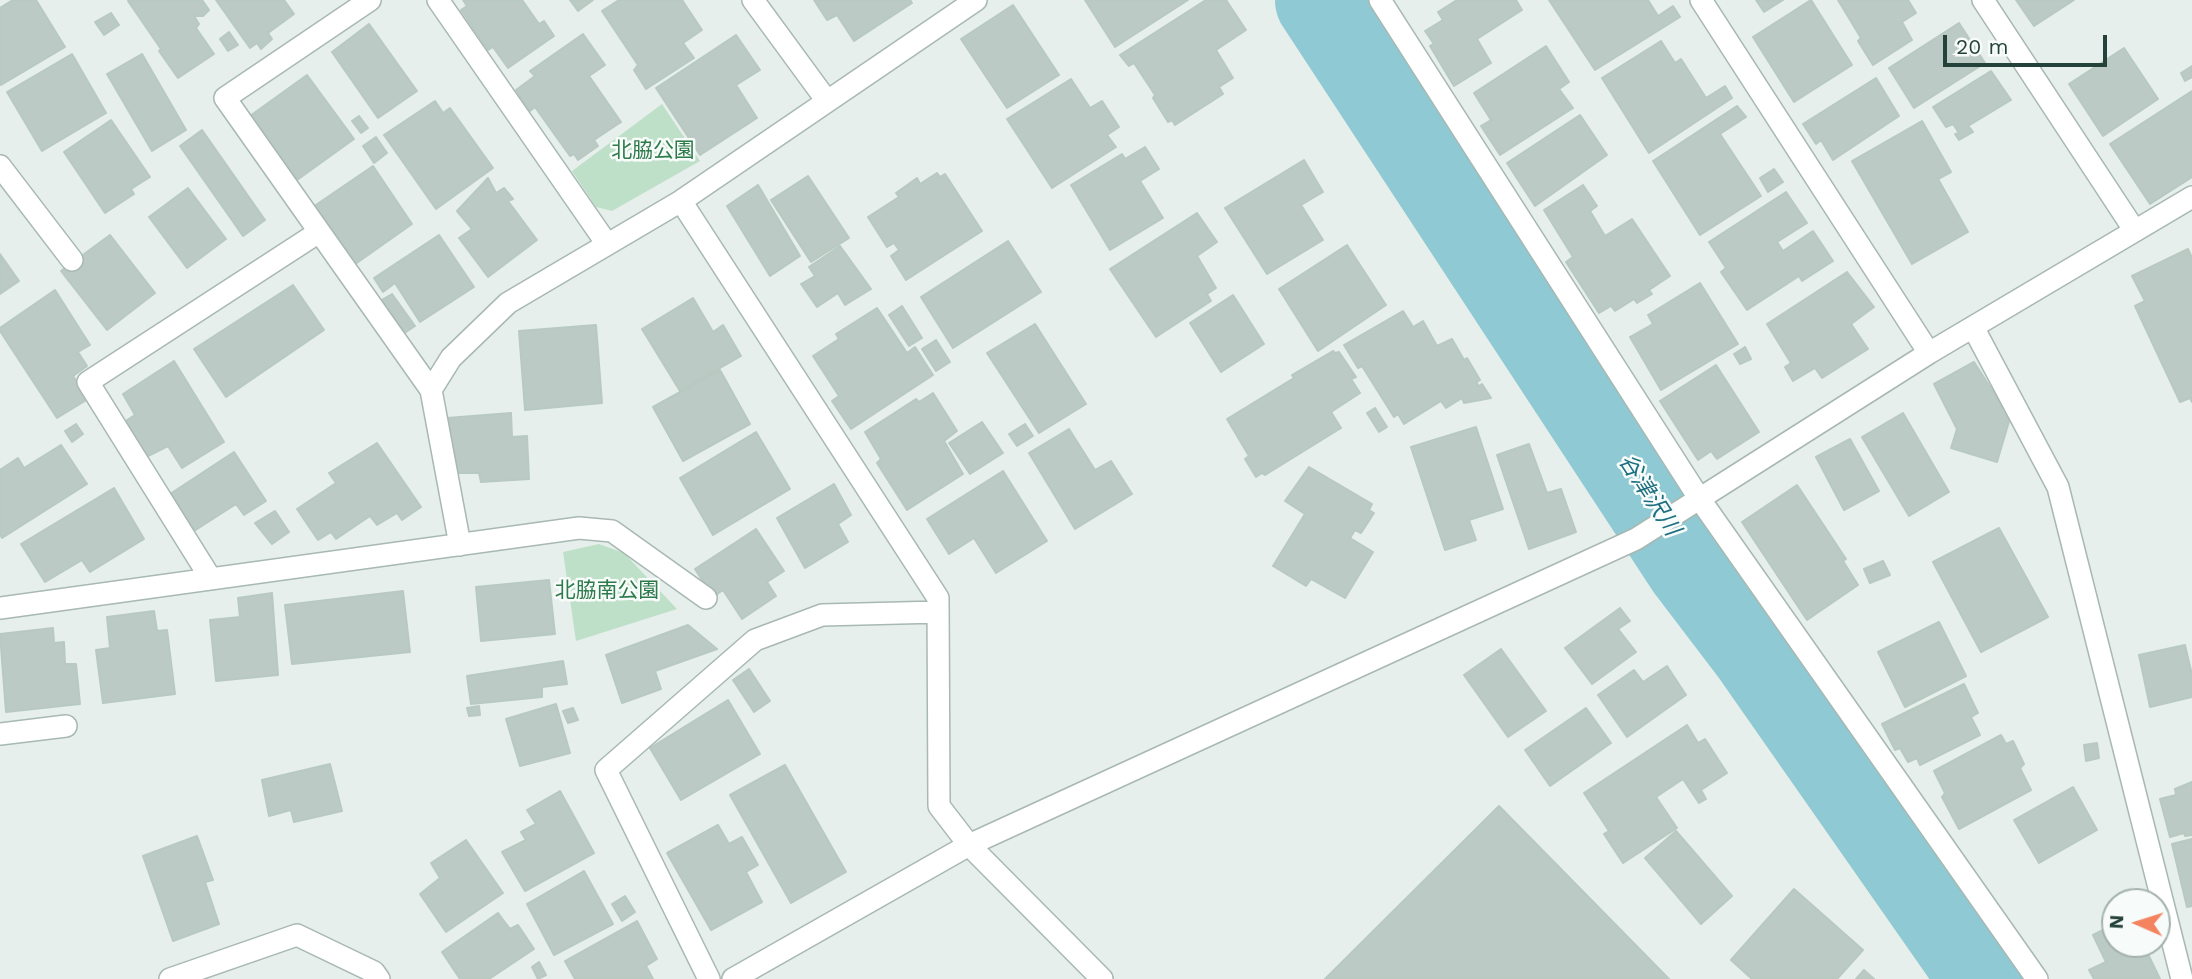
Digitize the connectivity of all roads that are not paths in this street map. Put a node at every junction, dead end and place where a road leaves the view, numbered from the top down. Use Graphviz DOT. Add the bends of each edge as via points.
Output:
graph roads {
  1 [pos="370,0"];
  2 [pos="438,0"];
  3 [pos="753,0"];
  4 [pos="976,0"];
  5 [pos="1380,0"];
  6 [pos="1701,0"];
  7 [pos="1983,0"];
  8 [pos="827,102"];
  9 [pos="0,166"];
  10 [pos="2192,197"];
  11 [pos="681,201"];
  12 [pos="2134,231"];
  13 [pos="319,232"];
  14 [pos="607,244"];
  15 [pos="72,260"];
  16 [pos="1973,327"];
  17 [pos="1929,353"];
  18 [pos="431,390"];
  19 [pos="1699,498"];
  20 [pos="460,545"];
  21 [pos="211,579"];
  22 [pos="706,598"];
  23 [pos="0,608"];
  24 [pos="938,612"];
  25 [pos="66,726"];
  26 [pos="0,734"];
  27 [pos="970,845"];
  28 [pos="170,979"];
  29 [pos="380,979"];
  30 [pos="709,979"];
  31 [pos="733,979"];
  32 [pos="1102,979"];
  33 [pos="2038,979"];
  34 [pos="2182,979"];
  1 -- 13 [label="street" via="225,98"];
  2 -- 14 [label="street"];
  3 -- 8 [label="street"];
  4 -- 8 [label="street"];
  5 -- 19 [label="street"];
  6 -- 17 [label="street"];
  7 -- 12 [label="street"];
  8 -- 11 [label="street"];
  9 -- 15 [label="street"];
  10 -- 12 [label="street"];
  11 -- 14 [label="street"];
  11 -- 24 [label="street" via="939,598"];
  12 -- 16 [label="street"];
  13 -- 18 [label="street"];
  13 -- 21 [label="street" via="88,382"];
  14 -- 18 [label="street" via="508,303 451,358"];
  16 -- 17 [label="street"];
  16 -- 34 [label="street" via="2058,487"];
  17 -- 19 [label="street"];
  18 -- 20 [label="street"];
  19 -- 27 [label="street" via="1636,538"];
  19 -- 33 [label="street"];
  20 -- 21 [label="street"];
  20 -- 22 [label="street" via="579,527 612,531"];
  21 -- 23 [label="street"];
  24 -- 27 [label="street" via="939,806"];
  24 -- 30 [label="street" via="822,615 755,640 606,770"];
  25 -- 26 [label="street"];
  27 -- 31 [label="street"];
  27 -- 32 [label="street"];
  28 -- 29 [label="street" via="297,935"];
}
